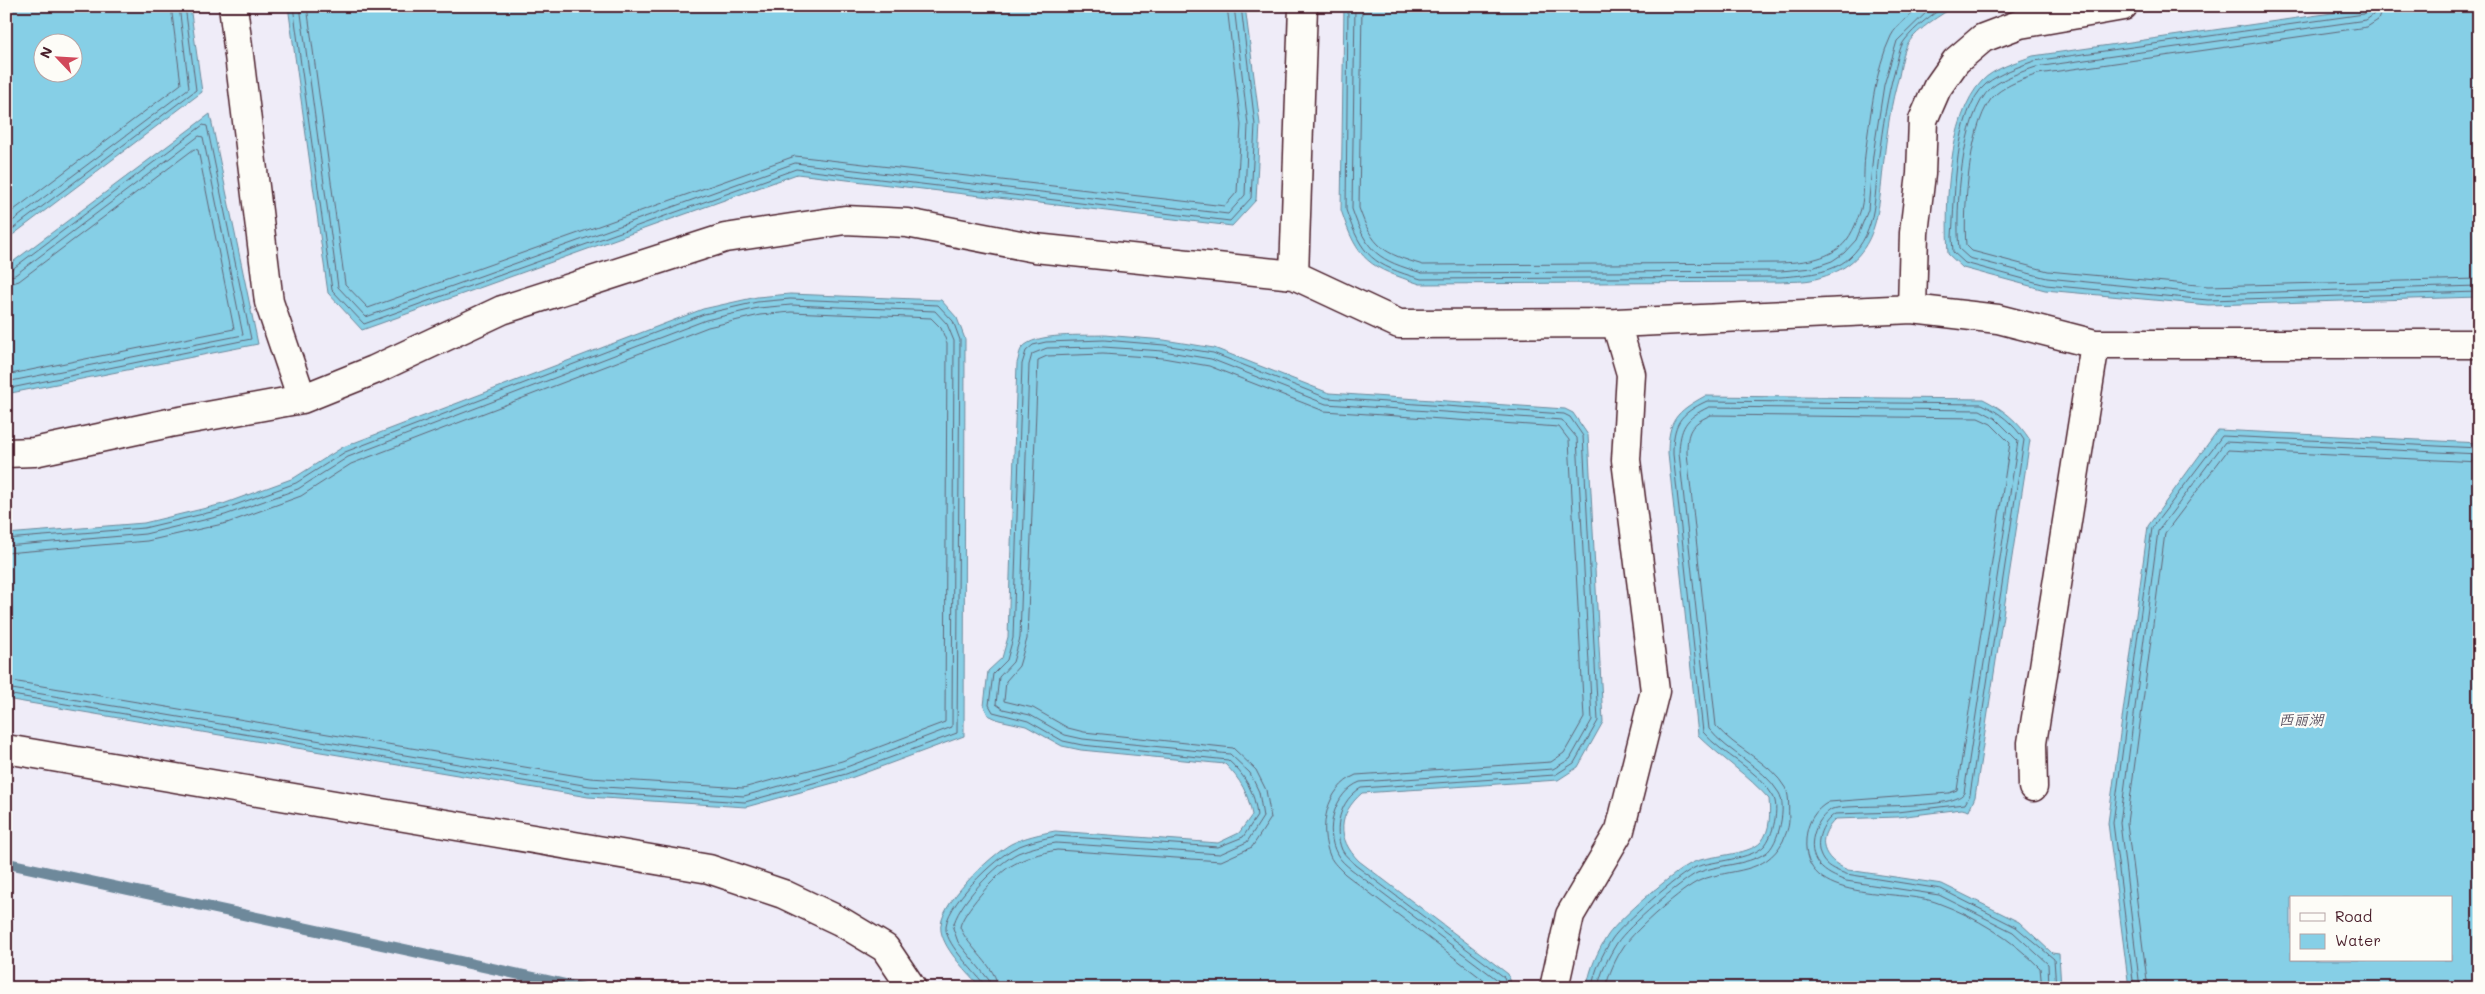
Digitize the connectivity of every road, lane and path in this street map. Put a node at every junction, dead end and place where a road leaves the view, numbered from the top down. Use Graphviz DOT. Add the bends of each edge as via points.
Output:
graph roads {
  1 [pos="233,6"];
  2 [pos="1303,6"];
  3 [pos="2123,6"];
  4 [pos="1294,275"];
  5 [pos="1912,309"];
  6 [pos="1616,323"];
  7 [pos="2095,344"];
  8 [pos="2479,344"];
  9 [pos="302,399"];
  10 [pos="6,453"];
  11 [pos="6,749"];
  12 [pos="2033,787"];
  13 [pos="912,988"];
  14 [pos="1554,988"];
  1 -- 9 [label="lane" via="269,302"];
  2 -- 4 [label="lane"];
  3 -- 5 [label="lane" via="2020,24 1983,38 1956,62 1937,88 1923,120"];
  4 -- 6 [label="lane" via="1399,324"];
  4 -- 9 [label="lane" via="1035,248 906,223 845,220 725,238 502,310 374,370"];
  5 -- 6 [label="lane"];
  5 -- 7 [label="lane" via="1998,319"];
  6 -- 14 [label="lane" via="1631,374 1626,460 1655,691 1620,830 1570,915"];
  7 -- 8 [label="lane"];
  7 -- 12 [label="lane" via="2032,743"];
  9 -- 10 [label="lane" via="34,452"];
  11 -- 13 [label="lane" via="709,869 783,894 840,921 885,948"];
}
